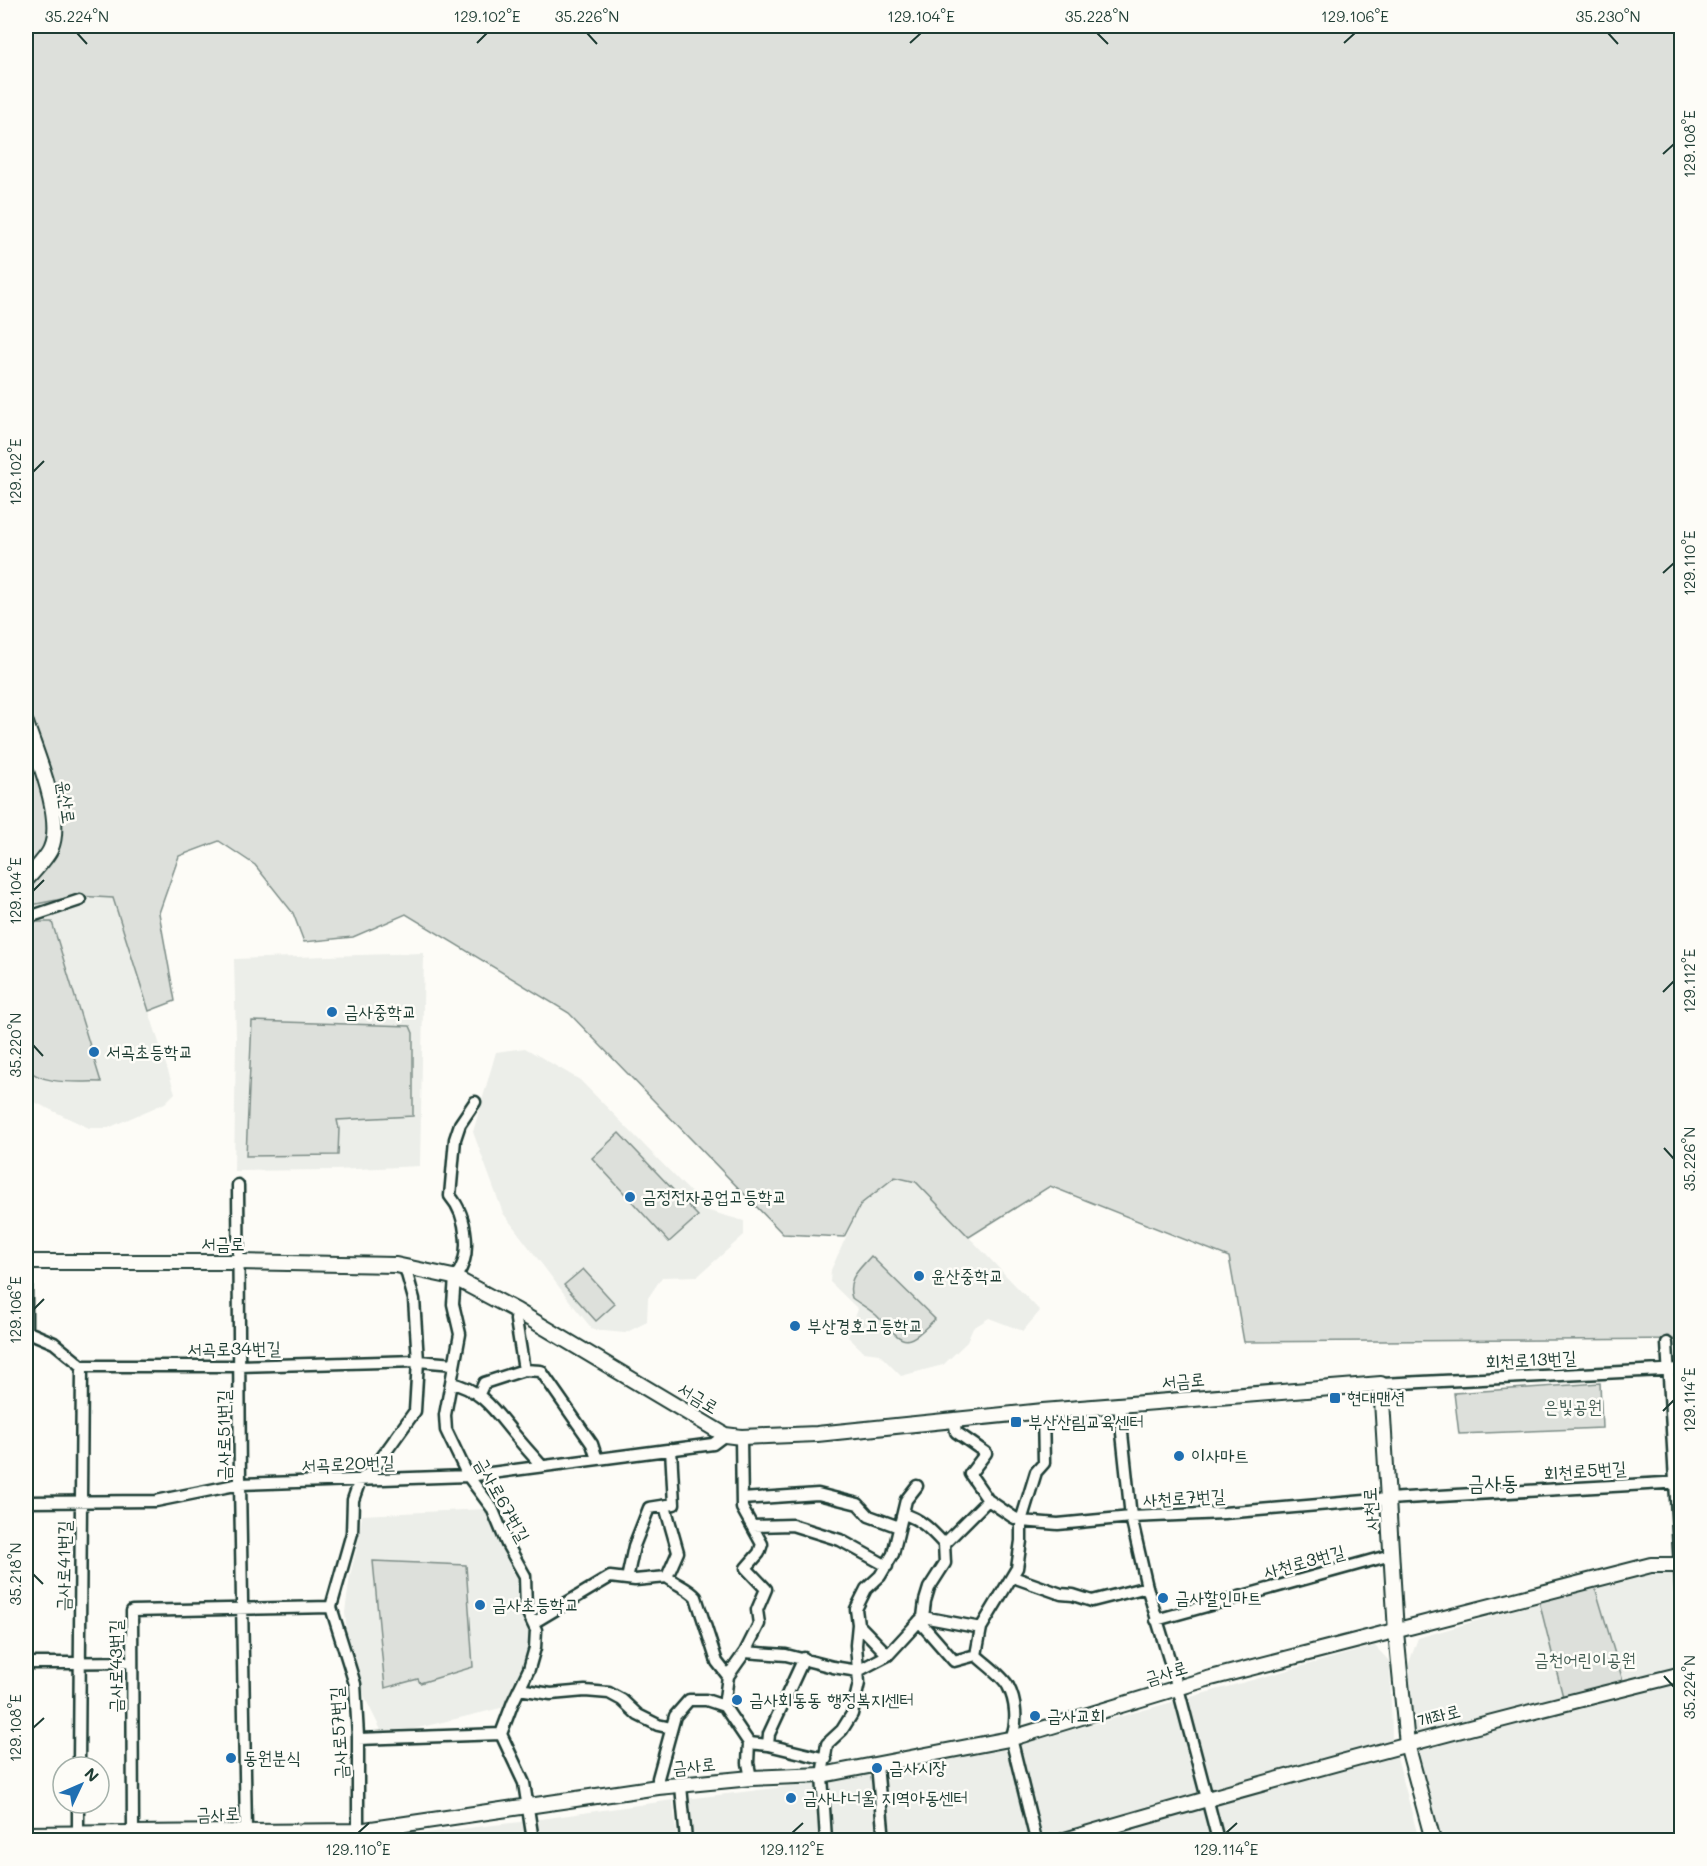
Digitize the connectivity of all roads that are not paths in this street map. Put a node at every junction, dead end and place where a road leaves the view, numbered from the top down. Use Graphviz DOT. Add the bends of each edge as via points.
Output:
graph roads {
  1 [pos="26,723"];
  2 [pos="26,880"];
  3 [pos="80,900"];
  4 [pos="26,918"];
  5 [pos="475,1102"];
  6 [pos="238,1185"];
  7 [pos="26,1262"];
  8 [pos="238,1262"];
  9 [pos="405,1267"];
  10 [pos="455,1277"];
  11 [pos="517,1311"];
  12 [pos="26,1331"];
  13 [pos="1667,1343"];
  14 [pos="418,1361"];
  15 [pos="454,1364"];
  16 [pos="82,1366"];
  17 [pos="240,1366"];
  18 [pos="1682,1369"];
  19 [pos="524,1370"];
  20 [pos="1668,1370"];
  21 [pos="451,1383"];
  22 [pos="1381,1384"];
  23 [pos="479,1394"];
  24 [pos="1119,1405"];
  25 [pos="1043,1411"];
  26 [pos="954,1420"];
  27 [pos="725,1435"];
  28 [pos="741,1437"];
  29 [pos="671,1449"];
  30 [pos="597,1459"];
  31 [pos="542,1466"];
  32 [pos="468,1476"];
  33 [pos="360,1480"];
  34 [pos="1678,1482"];
  35 [pos="240,1484"];
  36 [pos="917,1486"];
  37 [pos="742,1499"];
  38 [pos="1388,1499"];
  39 [pos="988,1500"];
  40 [pos="26,1502"];
  41 [pos="81,1502"];
  42 [pos="669,1505"];
  43 [pos="903,1514"];
  44 [pos="1131,1517"];
  45 [pos="1021,1521"];
  46 [pos="752,1526"];
  47 [pos="899,1527"];
  48 [pos="944,1544"];
  49 [pos="1391,1556"];
  50 [pos="1681,1565"];
  51 [pos="887,1566"];
  52 [pos="667,1577"];
  53 [pos="1013,1577"];
  54 [pos="627,1579"];
  55 [pos="1147,1587"];
  56 [pos="1682,1602"];
  57 [pos="331,1607"];
  58 [pos="243,1609"];
  59 [pos="921,1619"];
  60 [pos="1156,1620"];
  61 [pos="533,1623"];
  62 [pos="858,1624"];
  63 [pos="981,1628"];
  64 [pos="1396,1632"];
  65 [pos="745,1652"];
  66 [pos="888,1655"];
  67 [pos="976,1656"];
  68 [pos="804,1658"];
  69 [pos="132,1662"];
  70 [pos="26,1663"];
  71 [pos="80,1663"];
  72 [pos="858,1671"];
  73 [pos="1682,1674"];
  74 [pos="728,1676"];
  75 [pos="1178,1688"];
  76 [pos="519,1689"];
  77 [pos="724,1706"];
  78 [pos="671,1728"];
  79 [pos="501,1734"];
  80 [pos="1011,1738"];
  81 [pos="358,1739"];
  82 [pos="749,1743"];
  83 [pos="1407,1744"];
  84 [pos="768,1745"];
  85 [pos="78,1755"];
  86 [pos="826,1759"];
  87 [pos="877,1765"];
  88 [pos="822,1775"];
  89 [pos="751,1778"];
  90 [pos="681,1786"];
  91 [pos="658,1787"];
  92 [pos="1207,1798"];
  93 [pos="529,1808"];
  94 [pos="78,1815"];
  95 [pos="246,1831"];
  96 [pos="358,1831"];
  97 [pos="133,1833"];
  98 [pos="26,1834"];
  99 [pos="291,1836"];
  100 [pos="78,1837"];
  101 [pos="340,1840"];
  102 [pos="533,1840"];
  103 [pos="686,1840"];
  104 [pos="826,1840"];
  105 [pos="884,1840"];
  106 [pos="1036,1840"];
  107 [pos="1065,1840"];
  108 [pos="1218,1840"];
  109 [pos="1432,1840"];
  1 -- 2 [label="street, 윤산로" via="47,783 54,825 51,848"];
  3 -- 4 [label="street"];
  5 -- 10 [label="street, 금사로67번길" via="455,1139 450,1196 458,1204 466,1246 461,1271"];
  6 -- 8 [label="street, 금사로51번길"];
  7 -- 8 [label="street, 서금로"];
  7 -- 12 [label="street"];
  8 -- 9 [label="street, 서금로"];
  8 -- 17 [label="street, 금사로51번길"];
  9 -- 10 [label="street, 서금로"];
  9 -- 14 [label="street" via="414,1299"];
  10 -- 11 [label="street, 서금로"];
  10 -- 15 [label="street, 금사로67번길" via="453,1304 460,1334"];
  11 -- 19 [label="street"];
  11 -- 27 [label="street, 서금로"];
  12 -- 16 [label="street" via="54,1343"];
  13 -- 20 [label="street"];
  14 -- 15 [label="street, 서곡로34번길"];
  14 -- 17 [label="street, 서곡로34번길"];
  14 -- 33 [label="street" via="415,1411 372,1471"];
  15 -- 21 [label="street, 금사로67번길"];
  16 -- 17 [label="street, 서곡로34번길"];
  16 -- 41 [label="street, 금사로41번길"];
  17 -- 35 [label="street, 금사로51번길"];
  18 -- 20 [label="street, 회천로13번길"];
  19 -- 23 [label="street" via="484,1383"];
  19 -- 30 [label="street" via="541,1371 592,1444"];
  20 -- 22 [label="street, 회천로13번길"];
  20 -- 34 [label="street"];
  21 -- 23 [label="street"];
  21 -- 32 [label="street, 금사로67번길" via="446,1430"];
  22 -- 24 [label="street, 서금로"];
  22 -- 38 [label="street, 사천로"];
  23 -- 31 [label="street"];
  24 -- 25 [label="street, 서금로"];
  24 -- 44 [label="street"];
  25 -- 26 [label="street, 서금로"];
  25 -- 45 [label="street" via="1044,1463 1036,1472"];
  26 -- 28 [label="street, 서금로" via="817,1434"];
  26 -- 39 [label="street, 사천로7번길" via="956,1432 986,1454 970,1474"];
  27 -- 28 [label="street, 서금로"];
  27 -- 29 [label="street, 서곡로20번길" via="713,1444"];
  28 -- 37 [label="street"];
  29 -- 30 [label="street, 서곡로20번길"];
  29 -- 42 [label="street"];
  30 -- 31 [label="street, 서곡로20번길"];
  31 -- 32 [label="street, 서곡로20번길"];
  32 -- 33 [label="street, 서곡로20번길"];
  32 -- 61 [label="street, 금사로67번길" via="492,1508 525,1576 526,1609"];
  33 -- 35 [label="street, 서곡로20번길"];
  33 -- 57 [label="street" via="353,1500 352,1533"];
  34 -- 38 [label="street, 회천로5번길"];
  34 -- 50 [label="street"];
  35 -- 41 [label="street, 서곡로20번길" via="156,1501"];
  35 -- 58 [label="street, 금사로51번길"];
  36 -- 43 [label="street" via="906,1500"];
  37 -- 46 [label="street" via="742,1508"];
  37 -- 47 [label="street" via="818,1494 858,1504 869,1516"];
  38 -- 44 [label="street, 사천로7번길"];
  38 -- 49 [label="street, 사천로"];
  39 -- 45 [label="street, 사천로7번길"];
  39 -- 48 [label="street"];
  40 -- 41 [label="street, 서곡로20번길"];
  41 -- 71 [label="street, 금사로41번길"];
  42 -- 52 [label="street" via="678,1552"];
  42 -- 54 [label="street" via="649,1508 634,1546"];
  43 -- 47 [label="street"];
  43 -- 48 [label="street" via="916,1517"];
  44 -- 45 [label="street, 사천로7번길" via="1058,1524"];
  44 -- 55 [label="street"];
  45 -- 53 [label="street"];
  46 -- 51 [label="street" via="792,1525 840,1540"];
  46 -- 65 [label="street" via="762,1544 746,1568 766,1589 758,1610 759,1623"];
  47 -- 51 [label="street"];
  48 -- 59 [label="street" via="945,1563 929,1588"];
  49 -- 60 [label="street, 사천로3번길"];
  49 -- 64 [label="street, 사천로"];
  50 -- 56 [label="street"];
  50 -- 64 [label="street, 금사로" via="1651,1565"];
  51 -- 62 [label="street" via="866,1589 856,1609"];
  52 -- 54 [label="street"];
  52 -- 74 [label="street" via="696,1597 717,1662"];
  53 -- 55 [label="street" via="1092,1601"];
  53 -- 63 [label="street"];
  54 -- 61 [label="street" via="610,1577"];
  55 -- 60 [label="street"];
  57 -- 58 [label="street"];
  57 -- 81 [label="street, 금사로57번길" via="355,1684"];
  58 -- 69 [label="street, 금사로43번길" via="132,1611"];
  58 -- 95 [label="street, 금사로51번길"];
  59 -- 63 [label="street"];
  59 -- 66 [label="street"];
  59 -- 67 [label="street" via="954,1661"];
  60 -- 75 [label="street"];
  61 -- 76 [label="street, 금사로67번길" via="535,1648"];
  62 -- 66 [label="street"];
  62 -- 72 [label="street"];
  63 -- 67 [label="street"];
  64 -- 75 [label="street, 금사로"];
  64 -- 83 [label="street, 사천로"];
  65 -- 68 [label="street"];
  65 -- 74 [label="street"];
  66 -- 72 [label="street"];
  67 -- 80 [label="street" via="1008,1685 1016,1715"];
  68 -- 72 [label="street"];
  68 -- 84 [label="street" via="769,1734"];
  69 -- 71 [label="street"];
  69 -- 97 [label="street, 금사로43번길"];
  70 -- 71 [label="street"];
  71 -- 85 [label="street, 금사로41번길"];
  72 -- 86 [label="street" via="852,1714 827,1744"];
  73 -- 83 [label="street, 개좌로"];
  74 -- 77 [label="street"];
  75 -- 80 [label="street, 금사로"];
  75 -- 92 [label="street"];
  76 -- 78 [label="street" via="551,1694 609,1693 638,1715"];
  76 -- 79 [label="street, 금사로67번길"];
  77 -- 78 [label="street, 금사로" via="689,1700 675,1716"];
  77 -- 82 [label="street"];
  78 -- 91 [label="street, 금사로"];
  79 -- 81 [label="street"];
  79 -- 93 [label="street" via="524,1783"];
  80 -- 87 [label="street, 금사로"];
  80 -- 106 [label="street"];
  81 -- 96 [label="street, 금사로57번길"];
  82 -- 84 [label="street"];
  82 -- 89 [label="street"];
  83 -- 92 [label="street, 개좌로"];
  83 -- 109 [label="street, 사천로"];
  84 -- 86 [label="street"];
  86 -- 88 [label="street"];
  87 -- 88 [label="street, 금사로"];
  87 -- 105 [label="street"];
  88 -- 89 [label="street, 금사로"];
  88 -- 104 [label="street"];
  89 -- 90 [label="street, 금사로"];
  90 -- 91 [label="street, 금사로"];
  90 -- 103 [label="street"];
  91 -- 93 [label="street, 금사로"];
  92 -- 107 [label="street, 개좌로"];
  92 -- 108 [label="street"];
  93 -- 96 [label="street, 금사로"];
  93 -- 102 [label="street"];
  94 -- 100 [label="street"];
  95 -- 97 [label="street, 금사로"];
  95 -- 99 [label="street, 금사로"];
  96 -- 99 [label="street, 금사로"];
  96 -- 101 [label="street, 금사로"];
  97 -- 100 [label="street, 금사로"];
  98 -- 100 [label="street, 금사로"];
}
